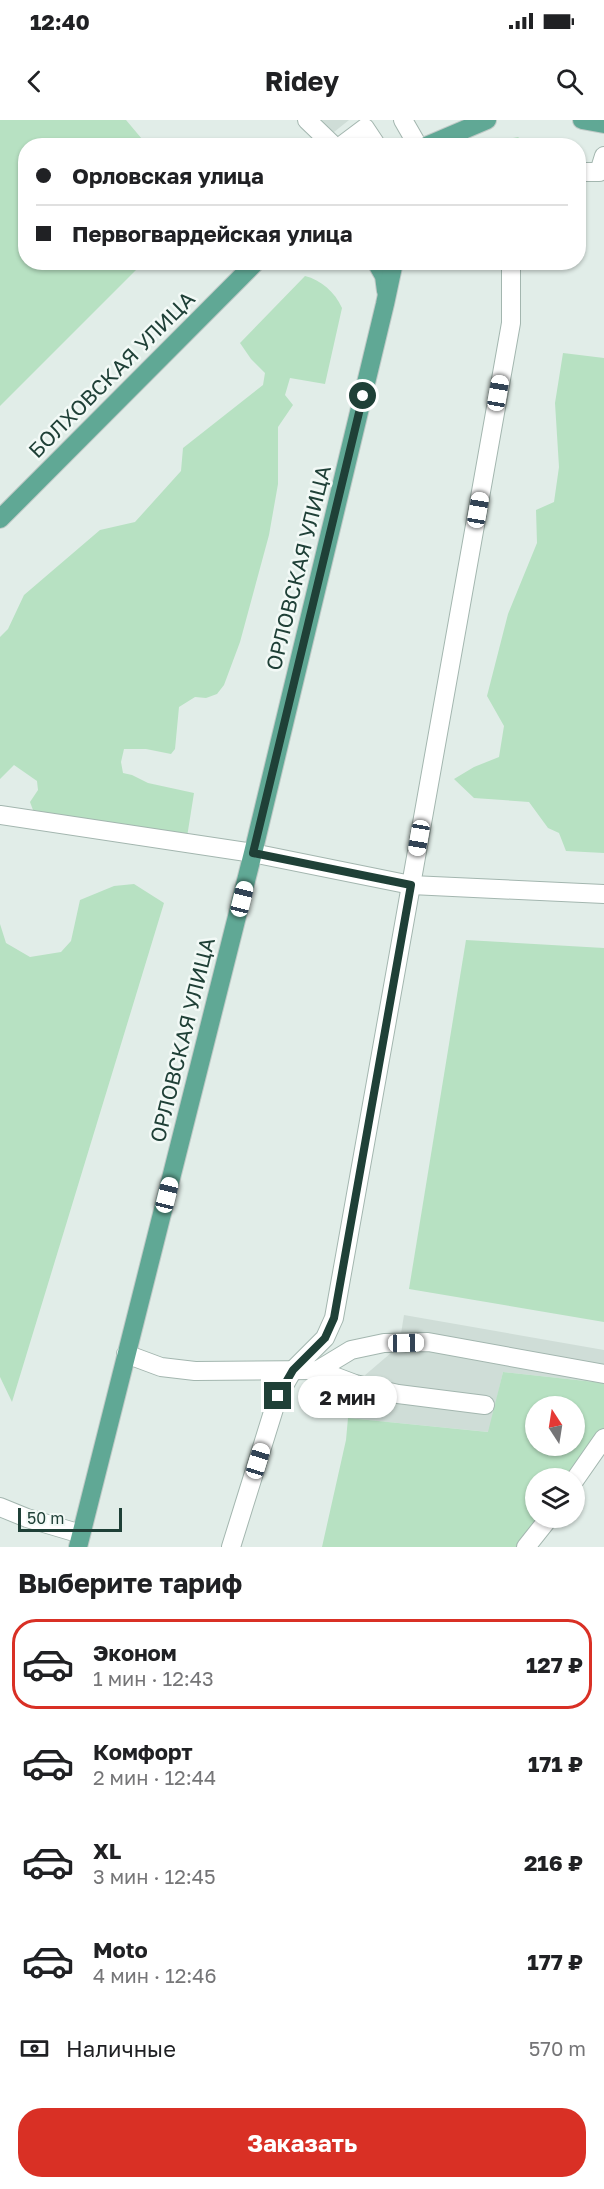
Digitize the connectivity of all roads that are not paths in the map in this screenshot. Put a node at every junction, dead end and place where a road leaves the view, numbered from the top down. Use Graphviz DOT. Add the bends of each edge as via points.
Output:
graph roads {
  1 [pos="307,120"];
  2 [pos="403,120"];
  3 [pos="582,120"];
  4 [pos="479,121"];
  5 [pos="604,124"];
  6 [pos="455,132"];
  7 [pos="326,138"];
  8 [pos="352,138"];
  9 [pos="372,138"];
  10 [pos="413,138"];
  11 [pos="443,138"];
  12 [pos="449,138"];
  13 [pos="602,168"];
  14 [pos="586,171"];
  15 [pos="248,270"];
  16 [pos="381,270"];
  17 [pos="392,270"];
  18 [pos="511,270"];
  19 [pos="387,298"];
  20 [pos="0,519"];
  21 [pos="0,815"];
  22 [pos="253,853"];
  23 [pos="411,885"];
  24 [pos="604,894"];
  25 [pos="126,1354"];
  26 [pos="293,1370"];
  27 [pos="318,1370"];
  28 [pos="604,1374"];
  29 [pos="485,1405"];
  30 [pos="604,1438"];
  31 [pos="583,1468"];
  32 [pos="0,1507"];
  33 [pos="541,1528"];
  34 [pos="80,1541"];
  35 [pos="231,1547"];
  36 [pos="526,1547"];
  1 -- 7 [label="street"];
  2 -- 10 [label="street"];
  3 -- 5 [label="main road"];
  4 -- 6 [label="main road"];
  6 -- 11 [label="main road"];
  6 -- 12 [label="main road"];
  8 -- 9 [label="street" via="365,128"];
  13 -- 14 [label="street"];
  15 -- 20 [label="main road, БОЛХОВСКАЯ УЛИЦА"];
  16 -- 19 [label="main road"];
  17 -- 19 [label="main road, ОРЛОВСКАЯ УЛИЦА"];
  18 -- 23 [label="street" via="511,323"];
  19 -- 22 [label="main road, ОРЛОВСКАЯ УЛИЦА"];
  21 -- 22 [label="street"];
  22 -- 23 [label="street"];
  22 -- 25 [label="main road, ОРЛОВСКАЯ УЛИЦА"];
  23 -- 24 [label="street"];
  23 -- 26 [label="street" via="334,1318 325,1338"];
  25 -- 26 [label="street" via="161,1367 195,1371"];
  25 -- 34 [label="main road, ОРЛОВСКАЯ УЛИЦА"];
  26 -- 27 [label="street"];
  26 -- 35 [label="street" via="278,1396"];
  27 -- 28 [label="street" via="351,1350 384,1343 428,1342"];
  27 -- 29 [label="street" via="398,1394"];
  30 -- 31 [label="street"];
  32 -- 34 [label="street"];
  33 -- 36 [label="street"];
}
